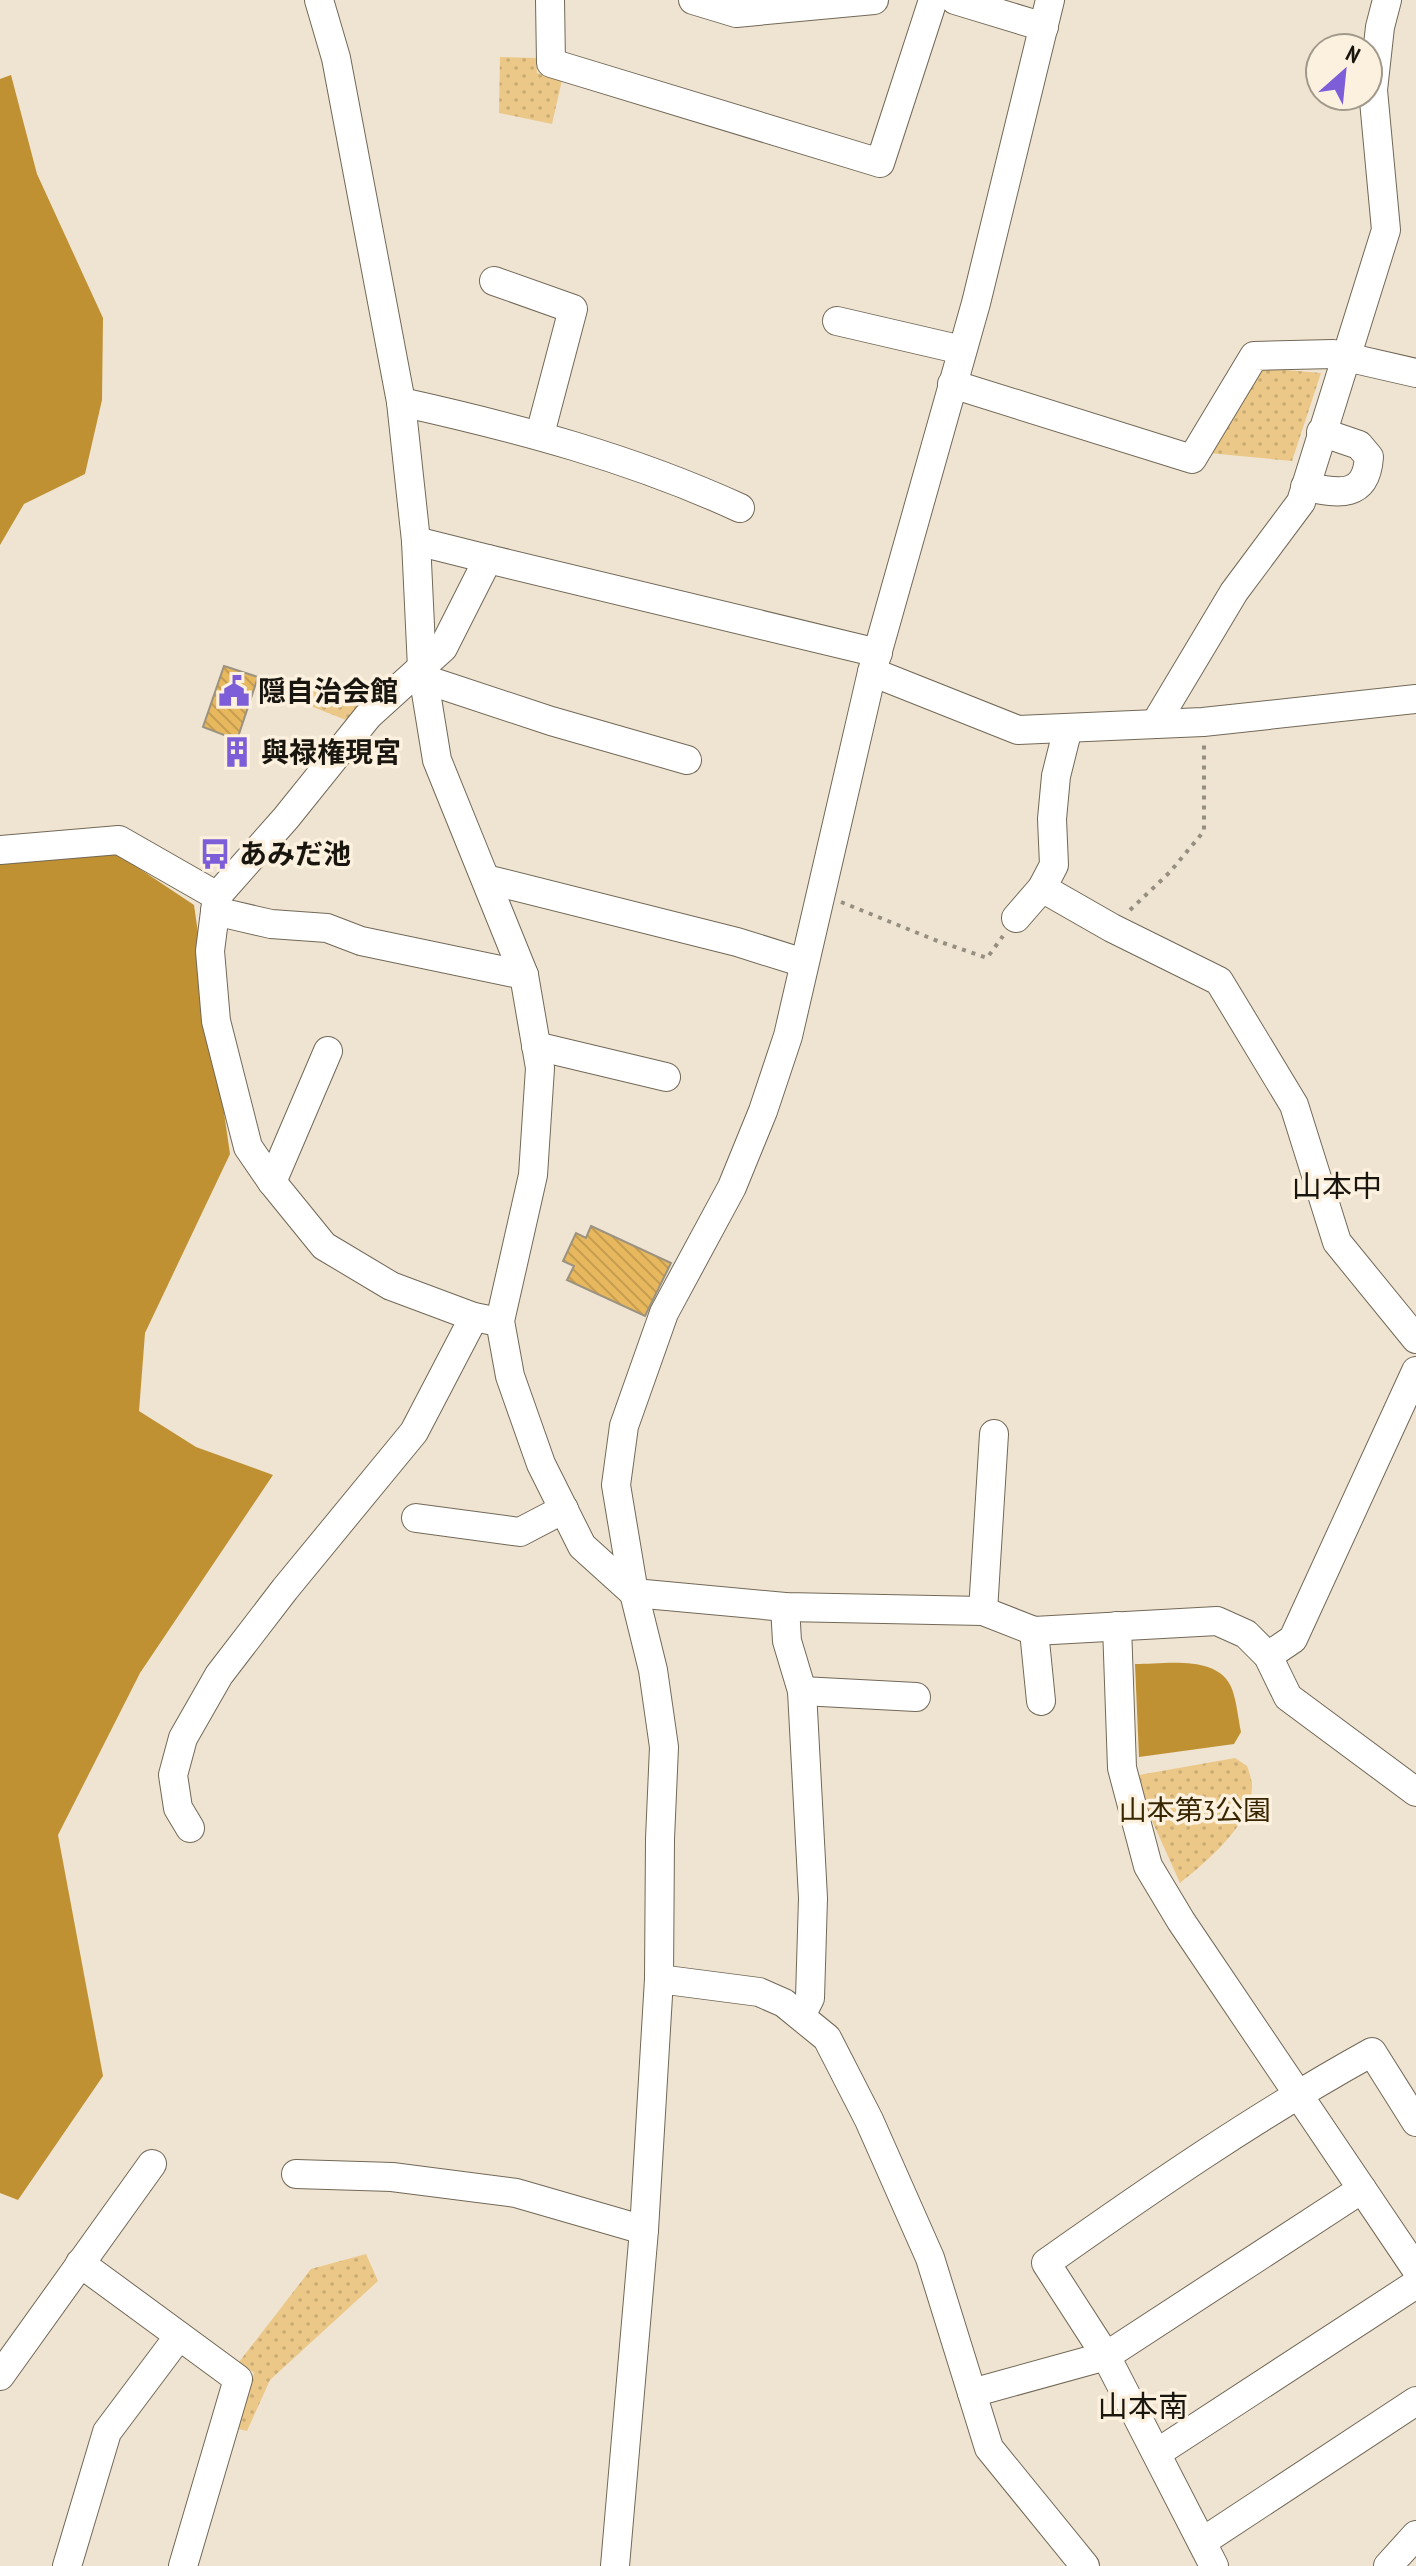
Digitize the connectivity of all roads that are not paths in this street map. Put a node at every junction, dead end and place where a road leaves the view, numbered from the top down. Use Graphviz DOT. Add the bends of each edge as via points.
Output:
graph roads {
  1 [pos="319,0"];
  2 [pos="550,0"];
  3 [pos="693,0"];
  4 [pos="874,0"];
  5 [pos="933,0"];
  6 [pos="955,0"];
  7 [pos="1387,0"];
  8 [pos="805,3"];
  9 [pos="1047,13"];
  10 [pos="494,281"];
  11 [pos="837,321"];
  12 [pos="962,350"];
  13 [pos="1344,357"];
  14 [pos="1416,373"];
  15 [pos="952,384"];
  16 [pos="401,402"];
  17 [pos="1321,432"];
  18 [pos="540,434"];
  19 [pos="1305,487"];
  20 [pos="740,508"];
  21 [pos="416,541"];
  22 [pos="488,559"];
  23 [pos="875,662"];
  24 [pos="423,674"];
  25 [pos="1416,699"];
  26 [pos="1155,724"];
  27 [pos="1068,728"];
  28 [pos="687,760"];
  29 [pos="0,850"];
  30 [pos="486,879"];
  31 [pos="1042,888"];
  32 [pos="216,903"];
  33 [pos="1016,918"];
  34 [pos="804,963"];
  35 [pos="524,975"];
  36 [pos="536,1046"];
  37 [pos="328,1051"];
  38 [pos="666,1077"];
  39 [pos="272,1182"];
  40 [pos="487,1319"];
  41 [pos="1416,1339"];
  42 [pos="1416,1371"];
  43 [pos="994,1434"];
  44 [pos="564,1509"];
  45 [pos="416,1518"];
  46 [pos="634,1593"];
  47 [pos="785,1607"];
  48 [pos="983,1611"];
  49 [pos="1117,1626"];
  50 [pos="1034,1631"];
  51 [pos="1268,1656"];
  52 [pos="802,1691"];
  53 [pos="916,1697"];
  54 [pos="1041,1701"];
  55 [pos="1416,1792"];
  56 [pos="190,1828"];
  57 [pos="659,1979"];
  58 [pos="801,2016"];
  59 [pos="1298,2094"];
  60 [pos="1416,2122"];
  61 [pos="152,2164"];
  62 [pos="296,2174"];
  63 [pos="1362,2189"];
  64 [pos="644,2230"];
  65 [pos="80,2263"];
  66 [pos="1416,2269"];
  67 [pos="1416,2284"];
  68 [pos="179,2336"];
  69 [pos="1106,2356"];
  70 [pos="0,2376"];
  71 [pos="972,2393"];
  72 [pos="1416,2401"];
  73 [pos="1157,2453"];
  74 [pos="1416,2535"];
  75 [pos="1208,2554"];
  76 [pos="67,2566"];
  77 [pos="183,2566"];
  78 [pos="615,2566"];
  79 [pos="1085,2566"];
  80 [pos="1388,2566"];
  1 -- 16 [label="street" via="336,58"];
  2 -- 5 [label="street" via="551,63 880,163"];
  3 -- 8 [label="street" via="736,13"];
  4 -- 8 [label="street"];
  6 -- 9 [label="street"];
  7 -- 13 [label="street" via="1373,90 1386,230"];
  9 -- 12 [label="street"];
  10 -- 18 [label="street" via="573,309"];
  11 -- 12 [label="street"];
  12 -- 15 [label="street"];
  13 -- 14 [label="street"];
  13 -- 15 [label="street" via="1254,356 1192,459"];
  13 -- 17 [label="street"];
  15 -- 23 [label="street"];
  16 -- 18 [label="street"];
  16 -- 21 [label="street"];
  17 -- 19 [label="street"];
  17 -- 19 [label="street" via="1359,445 1369,457 1368,473 1355,487 1339,493"];
  18 -- 20 [label="street"];
  19 -- 26 [label="street" via="1301,502 1234,592"];
  21 -- 22 [label="street"];
  21 -- 24 [label="street"];
  22 -- 23 [label="street"];
  22 -- 24 [label="street" via="443,648"];
  23 -- 27 [label="street" via="1018,730"];
  23 -- 34 [label="street"];
  24 -- 28 [label="street" via="551,721"];
  24 -- 30 [label="street" via="437,760"];
  24 -- 32 [label="street" via="368,716"];
  25 -- 26 [label="street"];
  26 -- 27 [label="street"];
  27 -- 31 [label="street" via="1056,776 1054,865"];
  29 -- 32 [label="street" via="119,840"];
  30 -- 34 [label="street"];
  30 -- 35 [label="street"];
  31 -- 33 [label="street"];
  31 -- 41 [label="street" via="1219,981 1294,1105 1337,1242"];
  32 -- 35 [label="street" via="271,924 327,928 361,941"];
  32 -- 39 [label="street" via="210,951 216,1021 248,1147"];
  34 -- 46 [label="street" via="788,1036 763,1111 732,1187 664,1313 624,1426 616,1485"];
  35 -- 36 [label="street"];
  36 -- 38 [label="street"];
  36 -- 40 [label="street" via="540,1068 533,1175"];
  37 -- 39 [label="street"];
  39 -- 40 [label="street" via="324,1246 391,1286"];
  40 -- 44 [label="street" via="541,1464"];
  40 -- 56 [label="street" via="414,1432 219,1675 183,1738 173,1775 178,1808"];
  42 -- 51 [label="street" via="1293,1639"];
  43 -- 48 [label="street"];
  44 -- 45 [label="street" via="520,1532"];
  44 -- 46 [label="street" via="582,1546"];
  46 -- 47 [label="street"];
  46 -- 57 [label="street" via="664,1747"];
  47 -- 48 [label="street"];
  47 -- 52 [label="street" via="787,1641"];
  48 -- 50 [label="street"];
  49 -- 50 [label="street"];
  49 -- 51 [label="street" via="1217,1621 1246,1634"];
  49 -- 59 [label="street" via="1122,1768 1148,1866"];
  50 -- 54 [label="street"];
  51 -- 55 [label="street" via="1288,1697"];
  52 -- 53 [label="street"];
  52 -- 58 [label="street" via="813,1898 810,1998"];
  57 -- 58 [label="street" via="759,1992"];
  57 -- 64 [label="street"];
  58 -- 71 [label="street" via="827,2038 869,2120 930,2258"];
  59 -- 60 [label="street" via="1372,2052"];
  59 -- 63 [label="street"];
  59 -- 69 [label="street" via="1046,2263"];
  61 -- 65 [label="street"];
  62 -- 64 [label="street" via="392,2177 516,2193"];
  63 -- 66 [label="street"];
  63 -- 69 [label="street"];
  64 -- 78 [label="street"];
  65 -- 68 [label="street"];
  65 -- 70 [label="street"];
  67 -- 73 [label="street"];
  68 -- 76 [label="street" via="107,2432"];
  68 -- 77 [label="street" via="238,2379"];
  69 -- 71 [label="street"];
  69 -- 73 [label="street"];
  71 -- 79 [label="street" via="989,2448"];
  72 -- 75 [label="street"];
  73 -- 75 [label="street"];
  74 -- 80 [label="street"];
}
